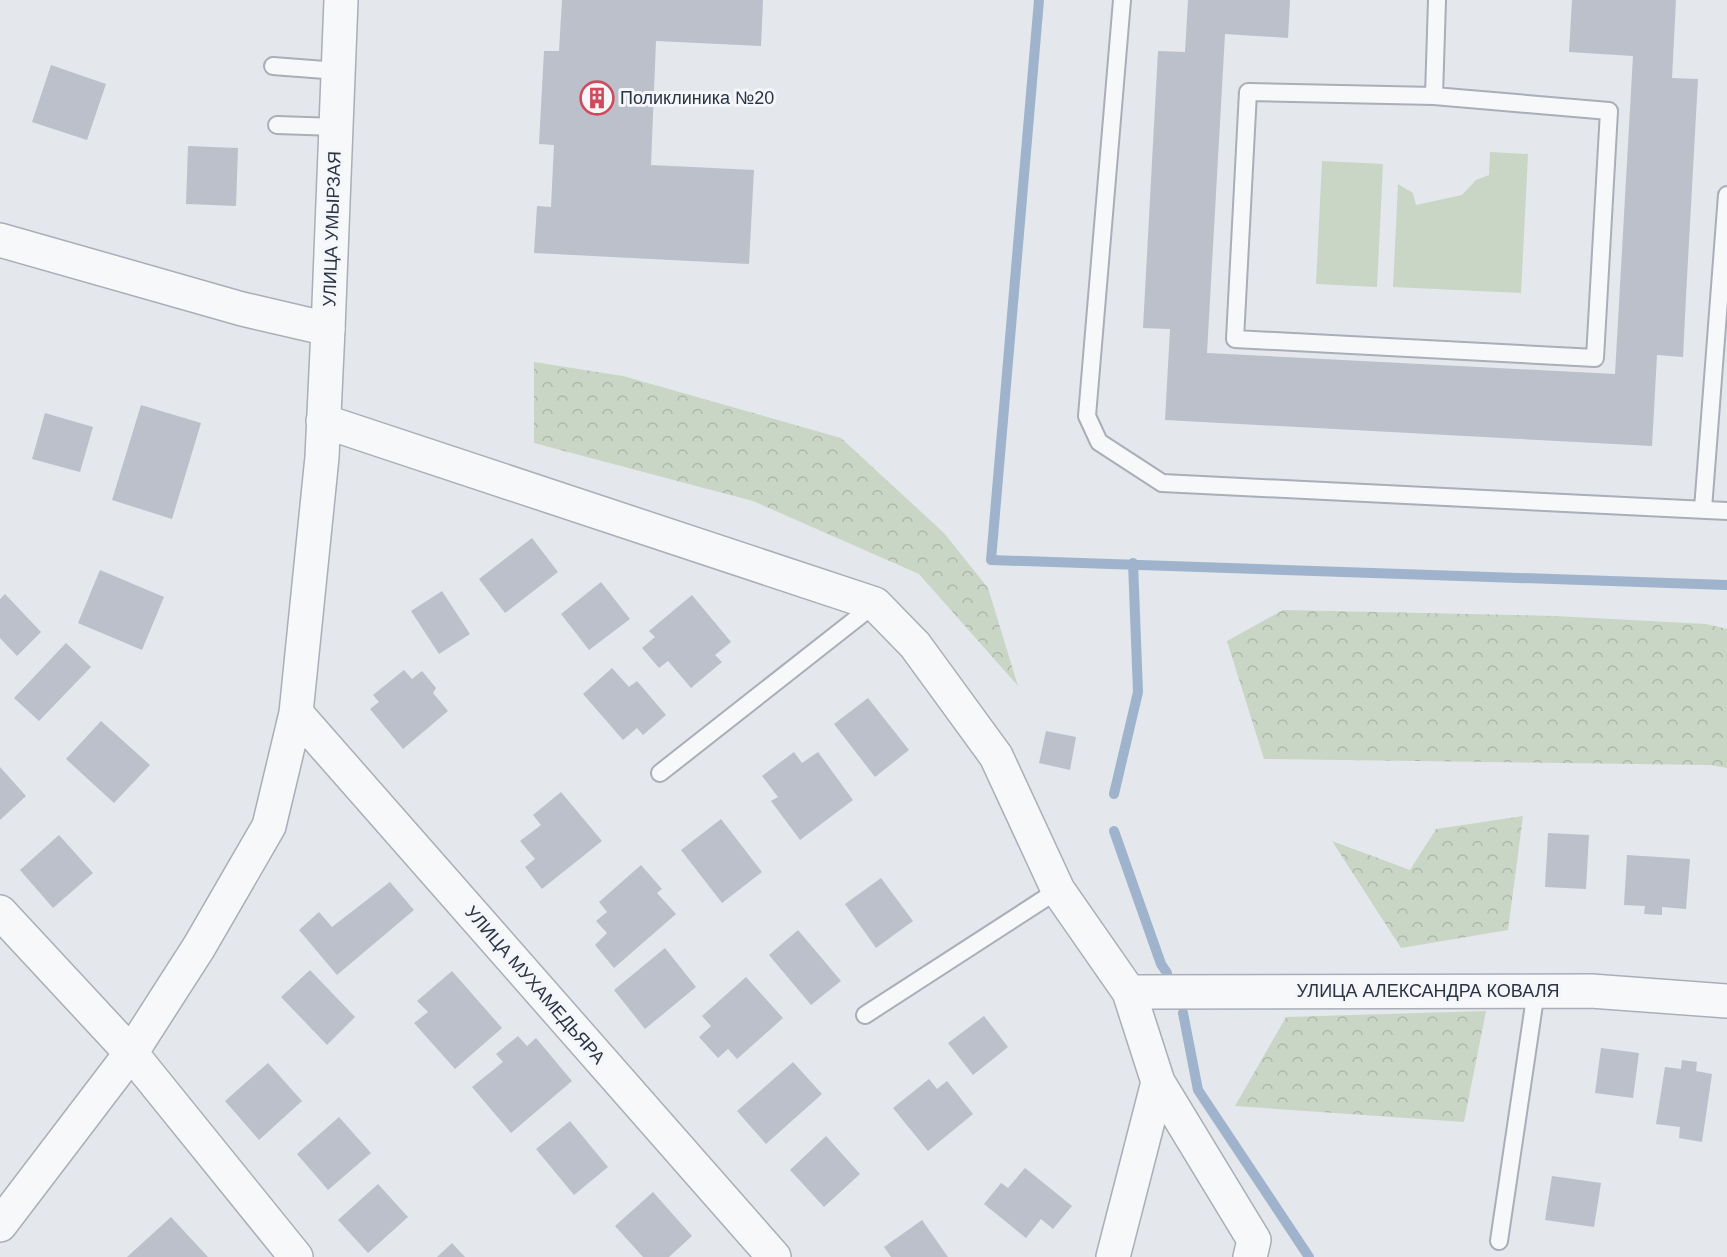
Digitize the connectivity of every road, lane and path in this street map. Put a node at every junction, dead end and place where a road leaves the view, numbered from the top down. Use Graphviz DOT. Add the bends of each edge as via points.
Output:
graph roads {
  1 [pos="341,0"];
  2 [pos="1122,0"];
  3 [pos="1437,0"];
  4 [pos="273,66"];
  5 [pos="338,70"];
  6 [pos="1434,96"];
  7 [pos="277,125"];
  8 [pos="336,127"];
  9 [pos="1727,195"];
  10 [pos="0,240"];
  11 [pos="328,329"];
  12 [pos="323,421"];
  13 [pos="1703,509"];
  14 [pos="1727,511"];
  15 [pos="875,604"];
  16 [pos="296,713"];
  17 [pos="660,773"];
  18 [pos="1059,890"];
  19 [pos="0,912"];
  20 [pos="1536,991"];
  21 [pos="1129,992"];
  22 [pos="1727,1001"];
  23 [pos="865,1015"];
  24 [pos="131,1053"];
  25 [pos="1158,1082"];
  26 [pos="0,1225"];
  27 [pos="1498,1240"];
  28 [pos="296,1257"];
  29 [pos="774,1257"];
  30 [pos="1113,1257"];
  31 [pos="1250,1257"];
  1 -- 5 [label="street, УЛИЦА УМЫРЗАЯ"];
  2 -- 13 [label="lane" via="1087,416 1099,442 1162,483"];
  3 -- 6 [label="lane"];
  4 -- 5 [label="lane"];
  5 -- 8 [label="street, УЛИЦА УМЫРЗАЯ"];
  6 -- 6 [label="lane" via="1248,92 1235,339 1595,358 1609,111"];
  7 -- 8 [label="lane"];
  8 -- 11 [label="street, УЛИЦА УМЫРЗАЯ"];
  9 -- 13 [label="lane"];
  10 -- 11 [label="street" via="242,309"];
  11 -- 12 [label="street, УЛИЦА УМЫРЗАЯ"];
  12 -- 15 [label="street"];
  12 -- 16 [label="street, УЛИЦА УМЫРЗАЯ"];
  13 -- 14 [label="lane"];
  15 -- 17 [label="lane"];
  15 -- 18 [label="street" via="915,645 996,756"];
  16 -- 24 [label="street" via="269,826 199,947"];
  16 -- 29 [label="street, УЛИЦА МУХАМЕДЬЯРА"];
  18 -- 21 [label="street"];
  18 -- 23 [label="lane"];
  19 -- 24 [label="street"];
  20 -- 21 [label="street, УЛИЦА АЛЕКСАНДРА КОВАЛЯ"];
  20 -- 22 [label="street, УЛИЦА АЛЕКСАНДРА КОВАЛЯ"];
  20 -- 27 [label="lane"];
  21 -- 25 [label="street"];
  24 -- 26 [label="street"];
  24 -- 28 [label="street"];
  25 -- 30 [label="street"];
  25 -- 31 [label="street" via="1254,1240"];
}
